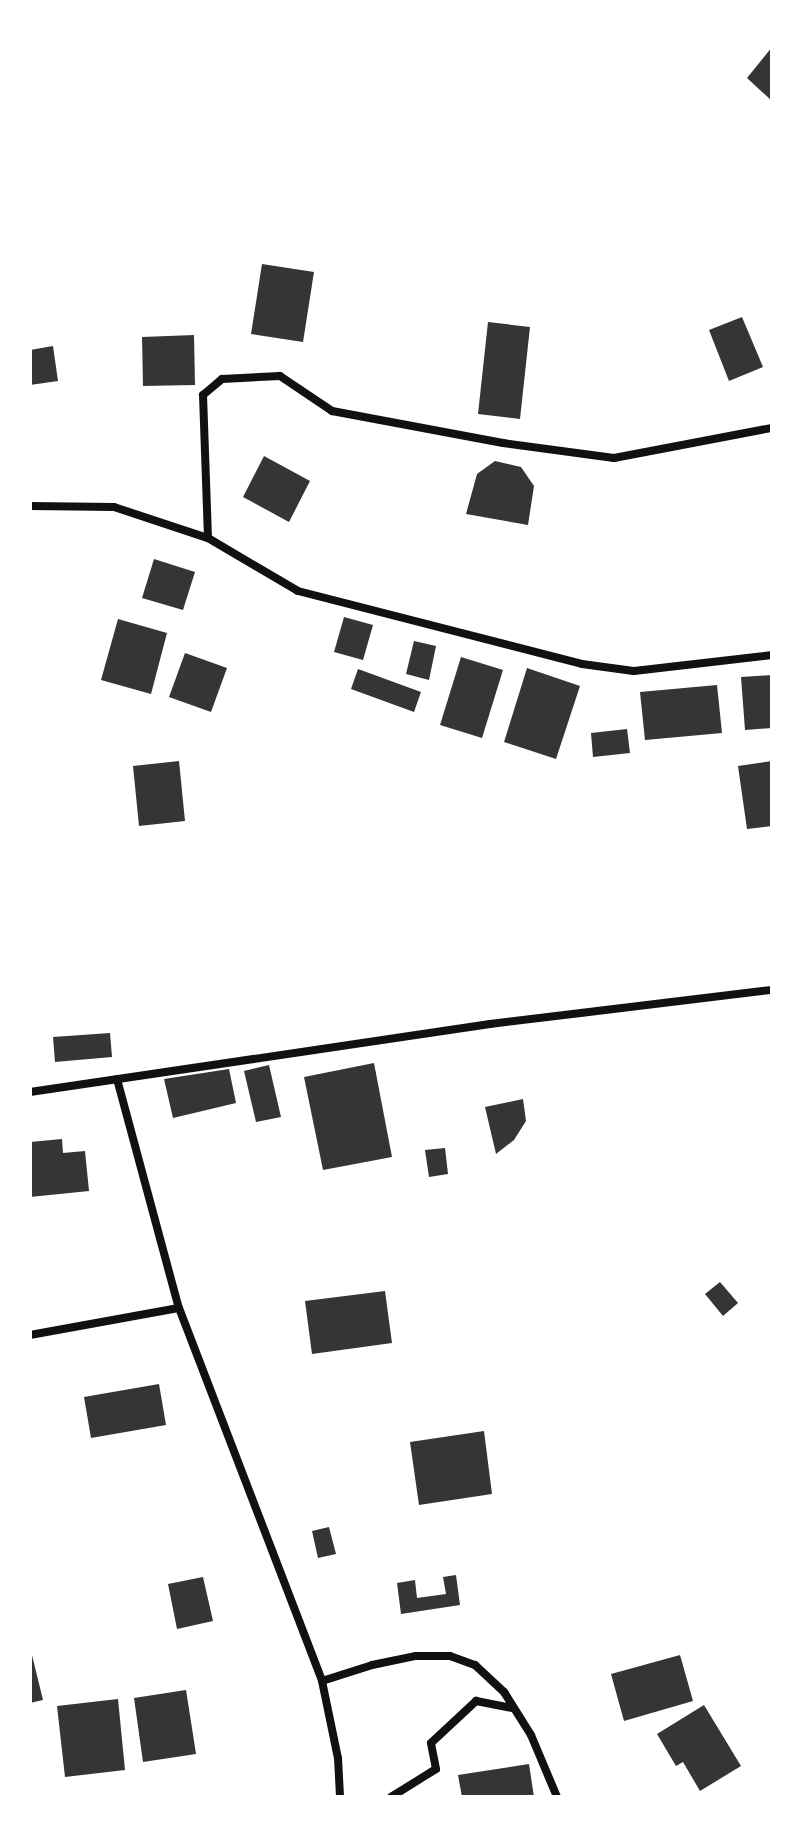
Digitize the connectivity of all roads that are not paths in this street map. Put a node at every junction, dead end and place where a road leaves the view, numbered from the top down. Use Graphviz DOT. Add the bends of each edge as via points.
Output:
graph roads {
  1 [pos="772,428"];
  2 [pos="30,506"];
  3 [pos="208,538"];
  4 [pos="772,655"];
  5 [pos="772,990"];
  6 [pos="117,1079"];
  7 [pos="30,1092"];
  8 [pos="179,1308"];
  9 [pos="30,1335"];
  10 [pos="322,1681"];
  11 [pos="543,1756"];
  12 [pos="340,1797"];
  13 [pos="391,1797"];
  14 [pos="557,1797"];
  1 -- 3 [label="street" via="614,458 332,411 280,376 222,379 203,395"];
  2 -- 3 [label="street" via="114,507"];
  3 -- 4 [label="street" via="298,591 582,664 634,671"];
  5 -- 6 [label="street" via="490,1024"];
  6 -- 7 [label="street"];
  6 -- 8 [label="street"];
  8 -- 9 [label="street"];
  8 -- 10 [label="street"];
  10 -- 11 [label="street" via="416,1656 450,1656 475,1665 504,1692"];
  10 -- 12 [label="street" via="338,1758"];
  11 -- 13 [label="street" via="512,1705 476,1701 431,1743 436,1769"];
  11 -- 14 [label="street"];
}
